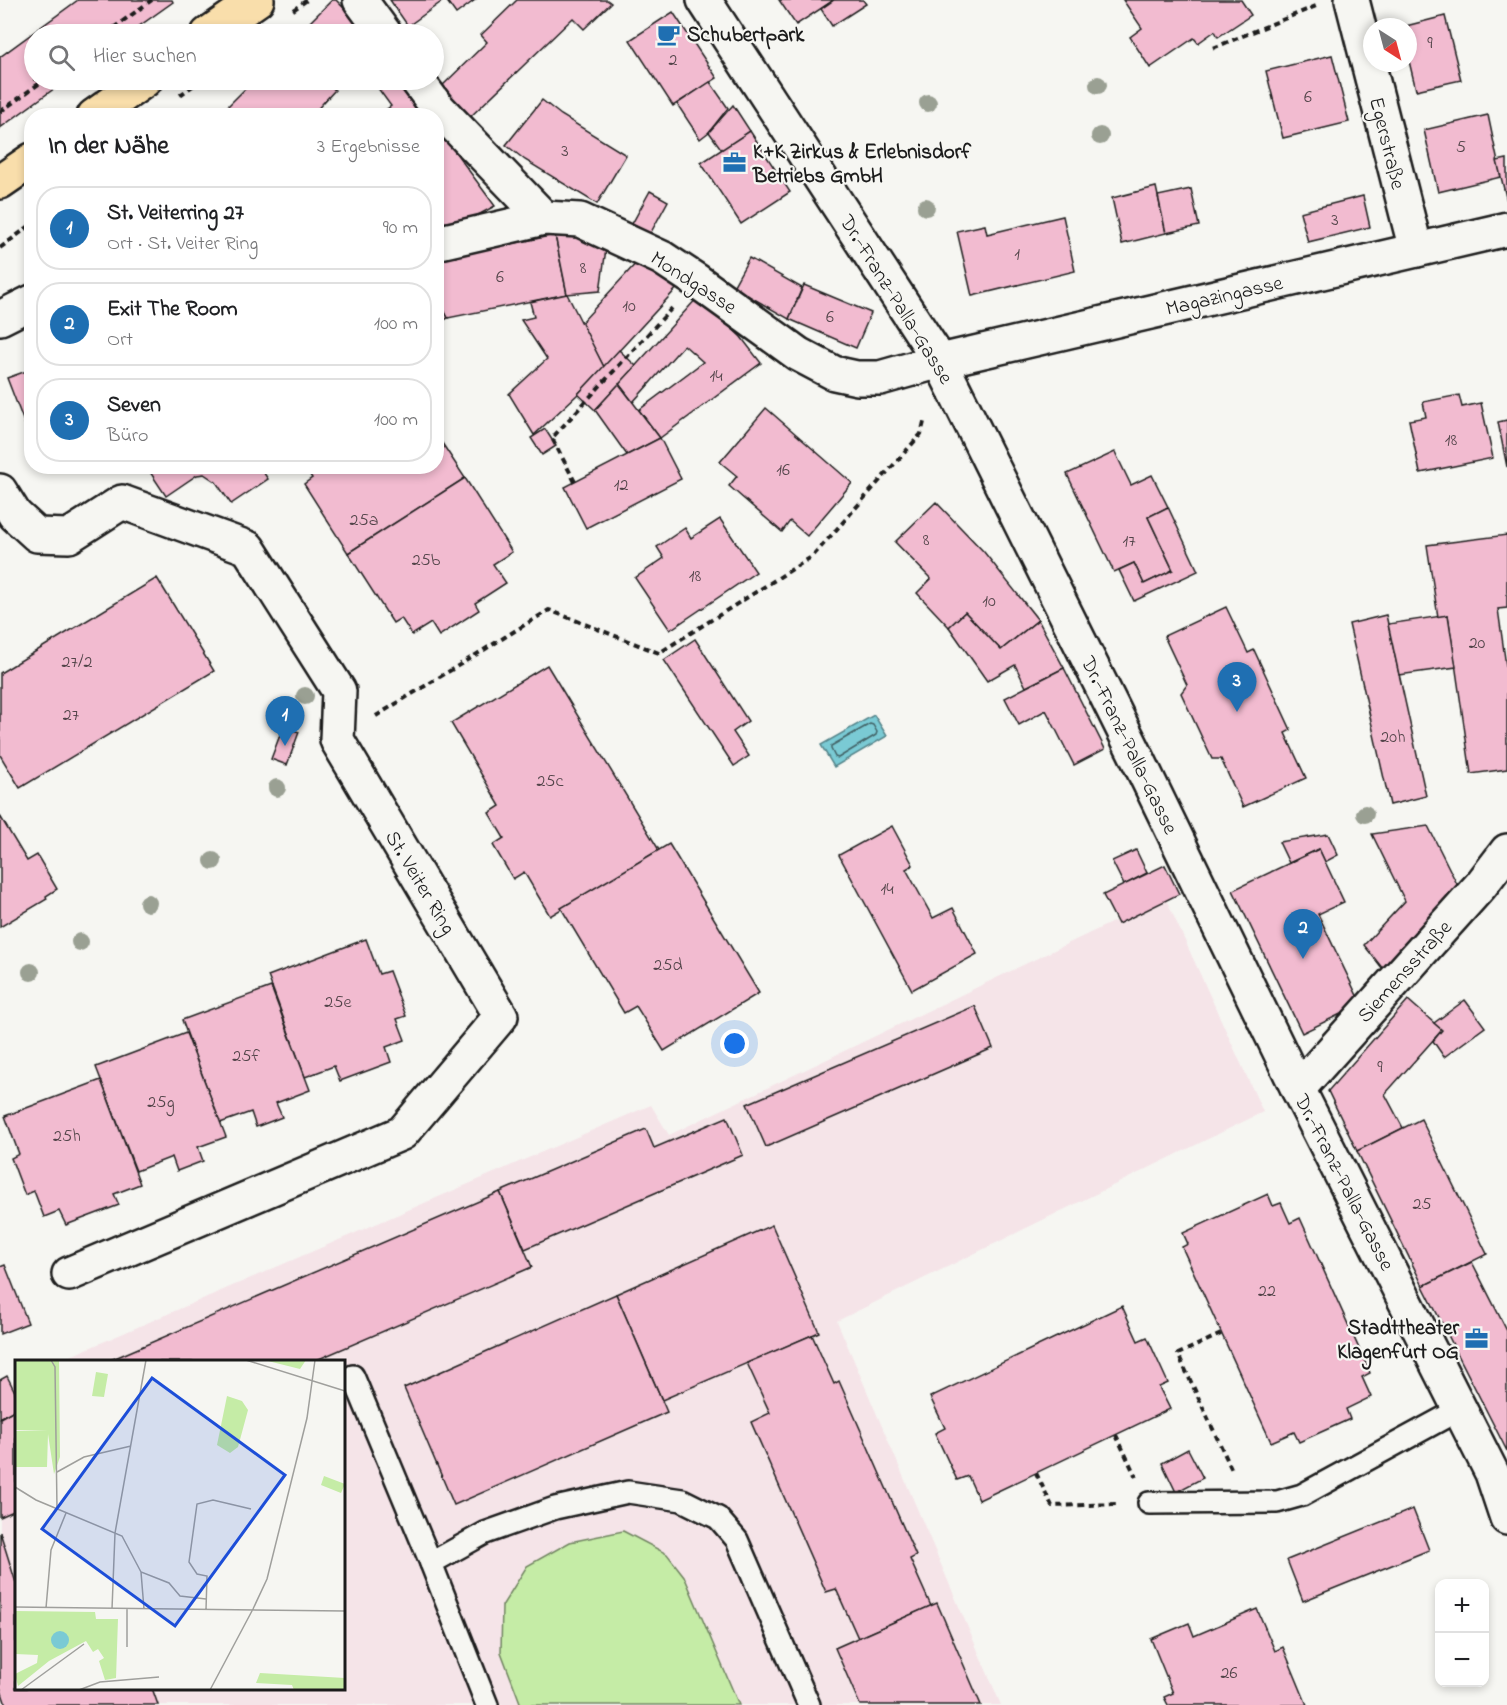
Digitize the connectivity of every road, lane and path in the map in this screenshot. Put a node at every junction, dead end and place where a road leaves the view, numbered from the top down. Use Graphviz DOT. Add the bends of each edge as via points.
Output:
graph roads {
  1 [pos="152,0"];
  2 [pos="257,0"];
  3 [pos="360,0"];
  4 [pos="704,0"];
  5 [pos="1352,0"];
  6 [pos="1320,4"];
  7 [pos="119,24"];
  8 [pos="222,24"];
  9 [pos="378,24"];
  10 [pos="1213,48"];
  11 [pos="30,90"];
  12 [pos="131,90"];
  13 [pos="424,90"];
  14 [pos="105,108"];
  15 [pos="438,108"];
  16 [pos="0,112"];
  17 [pos="444,114"];
  18 [pos="24,166"];
  19 [pos="0,182"];
  20 [pos="544,218"];
  21 [pos="24,230"];
  22 [pos="1505,232"];
  23 [pos="444,241"];
  24 [pos="0,248"];
  25 [pos="1416,250"];
  26 [pos="697,281"];
  27 [pos="24,306"];
  28 [pos="0,318"];
  29 [pos="940,361"];
  30 [pos="575,482"];
  31 [pos="0,491"];
  32 [pos="337,740"];
  33 [pos="1507,851"];
  34 [pos="1298,1089"];
  35 [pos="69,1274"];
  36 [pos="1221,1334"];
  37 [pos="353,1376"];
  38 [pos="1461,1409"];
  39 [pos="1116,1435"];
  40 [pos="1036,1473"];
  41 [pos="1246,1501"];
  42 [pos="1149,1503"];
  43 [pos="1507,1518"];
  44 [pos="431,1563"];
  45 [pos="487,1705"];
  46 [pos="809,1705"];
  1 -- 7 [label="path"];
  2 -- 8 [label="main road"];
  3 -- 9 [label="street"];
  4 -- 29 [label="street, Dr.-Franz-Palla-Gasse"];
  5 -- 25 [label="street, Egerstraße"];
  6 -- 10 [label="path"];
  11 -- 16 [label="path"];
  12 -- 14 [label="main road"];
  13 -- 15 [label="street"];
  17 -- 20 [label="street"];
  18 -- 19 [label="main road"];
  20 -- 23 [label="street, Mondgasse"];
  20 -- 26 [label="street, Mondgasse" via="580,220 662,258"];
  21 -- 24 [label="path"];
  22 -- 25 [label="street, Magazingasse"];
  25 -- 29 [label="street, Magazingasse"];
  26 -- 29 [label="street, Mondgasse" via="798,354 834,373 880,378"];
  26 -- 30 [label="path" via="552,438"];
  27 -- 28 [label="street"];
  29 -- 32 [label="path" via="921,434 813,556 659,653 549,610"];
  29 -- 34 [label="street, Dr.-Franz-Palla-Gasse"];
  31 -- 32 [label="street" via="15,515 37,535 69,536 122,502 248,548 339,691"];
  32 -- 35 [label="street, St. Veiter Ring" via="501,1016 402,1133"];
  33 -- 34 [label="street, Siemensstraße"];
  34 -- 38 [label="street, Dr.-Franz-Palla-Gasse"];
  36 -- 41 [label="path" via="1178,1354"];
  37 -- 44 [label="lane"];
  38 -- 41 [label="lane" via="1302,1495 1277,1502"];
  38 -- 43 [label="street, Dr.-Franz-Palla-Gasse" via="1492,1473"];
  39 -- 42 [label="path"];
  40 -- 42 [label="path" via="1052,1506"];
  41 -- 42 [label="lane"];
  44 -- 45 [label="lane"];
  44 -- 46 [label="lane" via="485,1533 555,1508 628,1492 682,1500 718,1518 738,1540"];
}
